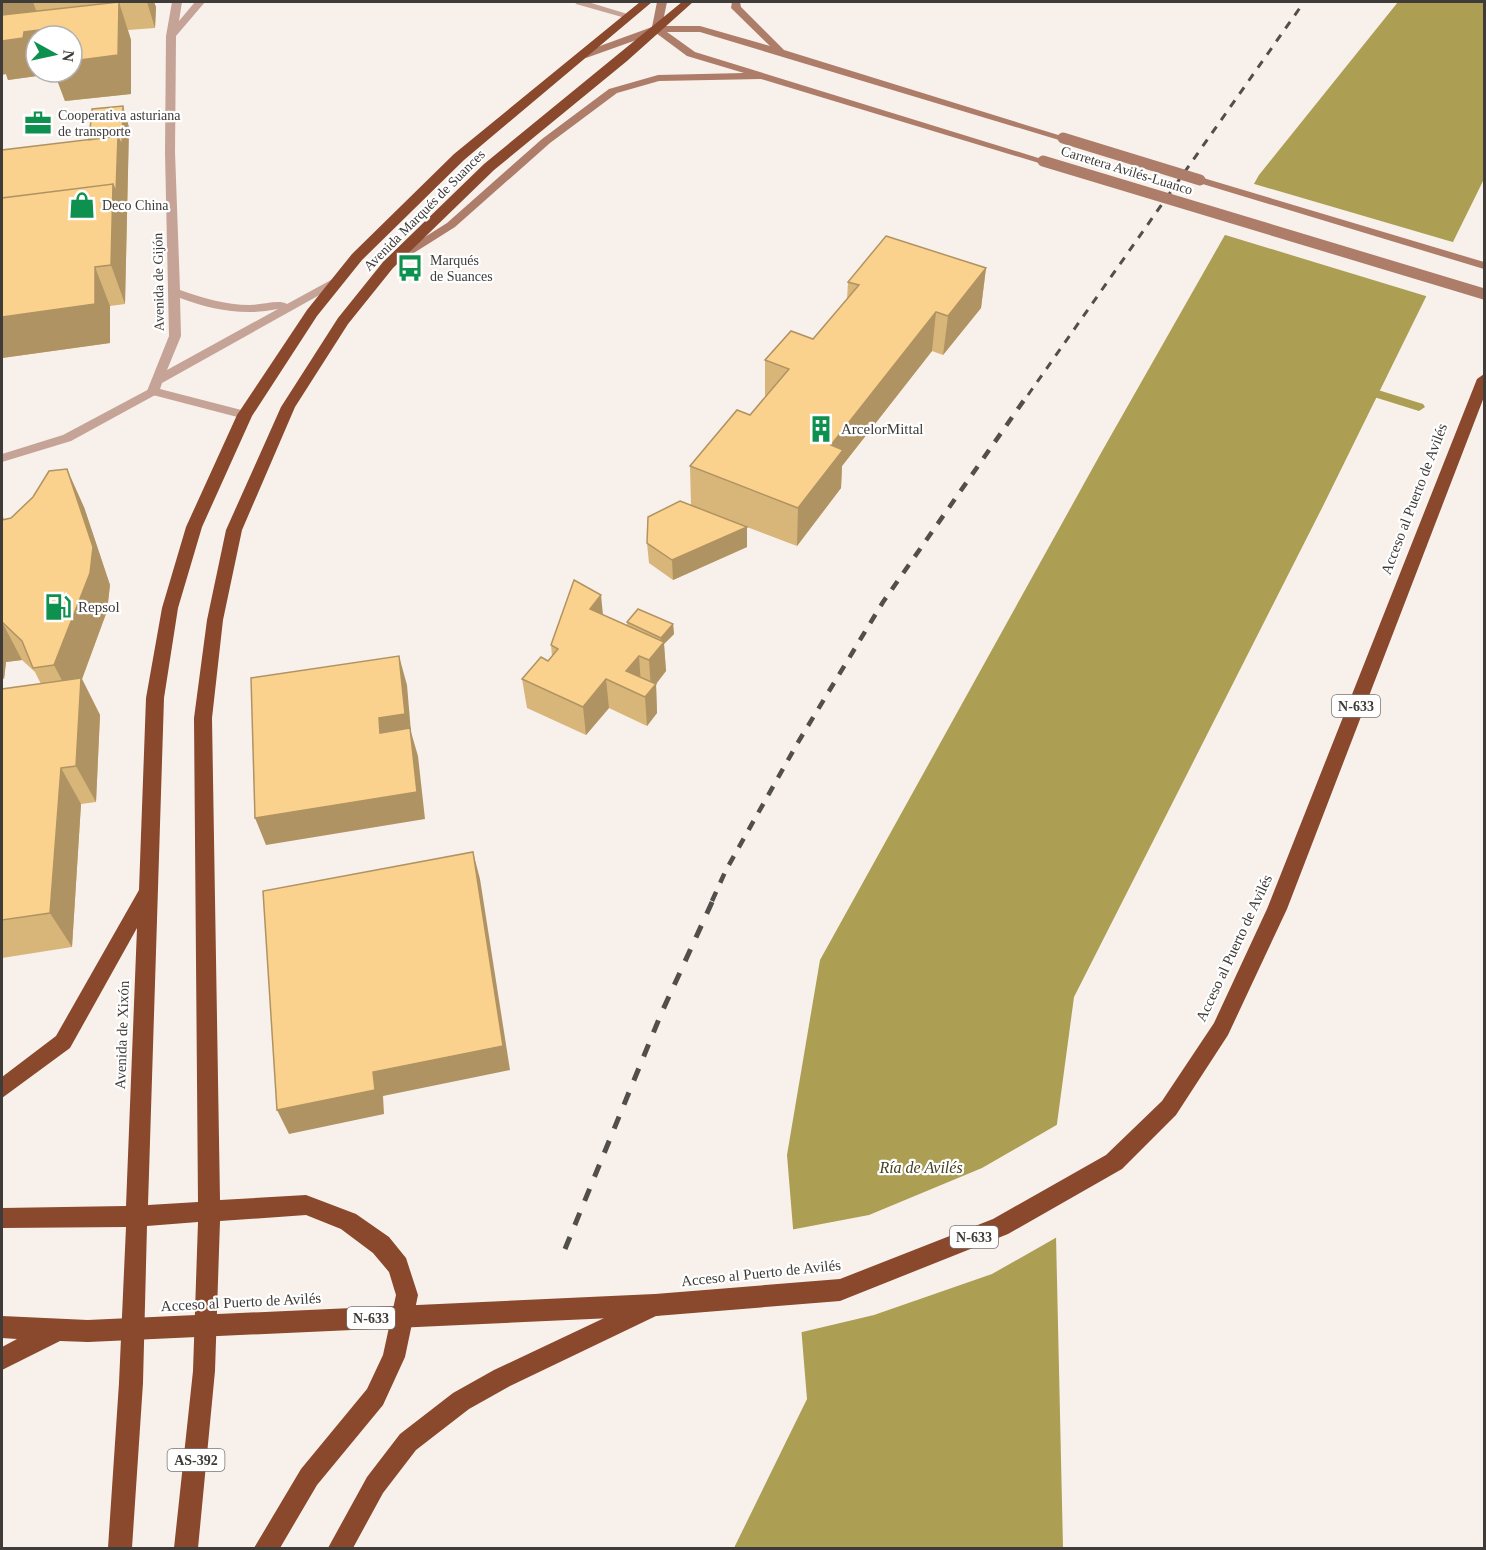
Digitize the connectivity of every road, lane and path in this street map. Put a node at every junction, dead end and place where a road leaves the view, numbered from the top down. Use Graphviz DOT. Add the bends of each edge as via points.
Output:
graph roads {
  1 [pos="177,2"];
  2 [pos="200,2"];
  3 [pos="579,2"];
  4 [pos="646,2"];
  5 [pos="662,2"];
  6 [pos="688,2"];
  7 [pos="736,2"];
  8 [pos="629,16"];
  9 [pos="657,29"];
  10 [pos="171,36"];
  11 [pos="782,52"];
  12 [pos="582,56"];
  13 [pos="760,76"];
  14 [pos="388,265"];
  15 [pos="1485,266"];
  16 [pos="335,283"];
  17 [pos="174,292"];
  18 [pos="1485,294"];
  19 [pos="1485,380"];
  20 [pos="155,386"];
  21 [pos="244,415"];
  22 [pos="2,459"];
  23 [pos="194,527"];
  24 [pos="148,891"];
  25 [pos="2,1089"];
  26 [pos="209,1212"];
  27 [pos="136,1216"];
  28 [pos="2,1218"];
  29 [pos="655,1305"];
  30 [pos="2,1327"];
  31 [pos="56,1331"];
  32 [pos="2,1359"];
  33 [pos="120,1548"];
  34 [pos="186,1548"];
  35 [pos="266,1548"];
  36 [pos="340,1548"];
  1 -- 10 [label="street, Avenida de Gijón"];
  2 -- 10 [label="street"];
  3 -- 8 [label="street"];
  4 -- 8 [label="highway, Avenida Marqués de Suances"];
  5 -- 9 [label="main road"];
  6 -- 9 [label="highway, Avenida Marqués de Suances"];
  7 -- 11 [label="main road, Carretera Avilés-Luanco" via="736,8"];
  8 -- 12 [label="highway, Avenida Marqués de Suances"];
  9 -- 11 [label="main road, Carretera Avilés-Luanco" via="699,29"];
  9 -- 12 [label="main road, Carretera Avilés-Luanco"];
  9 -- 13 [label="main road, Carretera Avilés-Luanco" via="691,54"];
  9 -- 14 [label="highway, Avenida Marqués de Suances" via="489,167"];
  10 -- 17 [label="street, Avenida de Gijón"];
  11 -- 15 [label="main road, Carretera Avilés-Luanco, bridge"];
  12 -- 16 [label="highway, Avenida Marqués de Suances" via="459,157"];
  13 -- 14 [label="main road, Carretera Avilés-Luanco" via="658,78 613,91 546,141 451,225"];
  13 -- 18 [label="main road, Carretera Avilés-Luanco, bridge"];
  14 -- 26 [label="highway, Avenida Marqués de Suances" via="343,321 288,407 234,530 215,620 203,718"];
  16 -- 17 [label="street" via="291,303 264,310 208,305"];
  16 -- 20 [label="street"];
  16 -- 21 [label="highway, Avenida Marqués de Suances"];
  17 -- 20 [label="street, Avenida de Gijón" via="175,336"];
  19 -- 29 [label="highway, Acceso al Puerto de Avilés / N-633" via="1277,909 1221,1029 1169,1108 1114,1162 1000,1227 840,1290"];
  20 -- 21 [label="street"];
  20 -- 22 [label="street" via="67,438"];
  21 -- 23 [label="highway, Avenida Marqués de Suances"];
  23 -- 24 [label="highway, Avenida de Xixón" via="170,608 155,698"];
  24 -- 25 [label="highway" via="63,1042"];
  24 -- 27 [label="highway, Avenida de Xixón"];
  26 -- 27 [label="highway"];
  26 -- 34 [label="highway, AS-392" via="204,1371"];
  26 -- 35 [label="highway" via="306,1205 348,1221 381,1245 398,1266 407,1295 394,1357 375,1397 309,1477"];
  27 -- 28 [label="highway"];
  27 -- 33 [label="highway, Avenida de Xixón" via="131,1383"];
  29 -- 31 [label="highway, Acceso al Puerto de Avilés / N-633, bridge"];
  29 -- 36 [label="highway" via="461,1401 408,1442 375,1485"];
  30 -- 31 [label="highway, N-633"];
  31 -- 32 [label="highway"];
}
